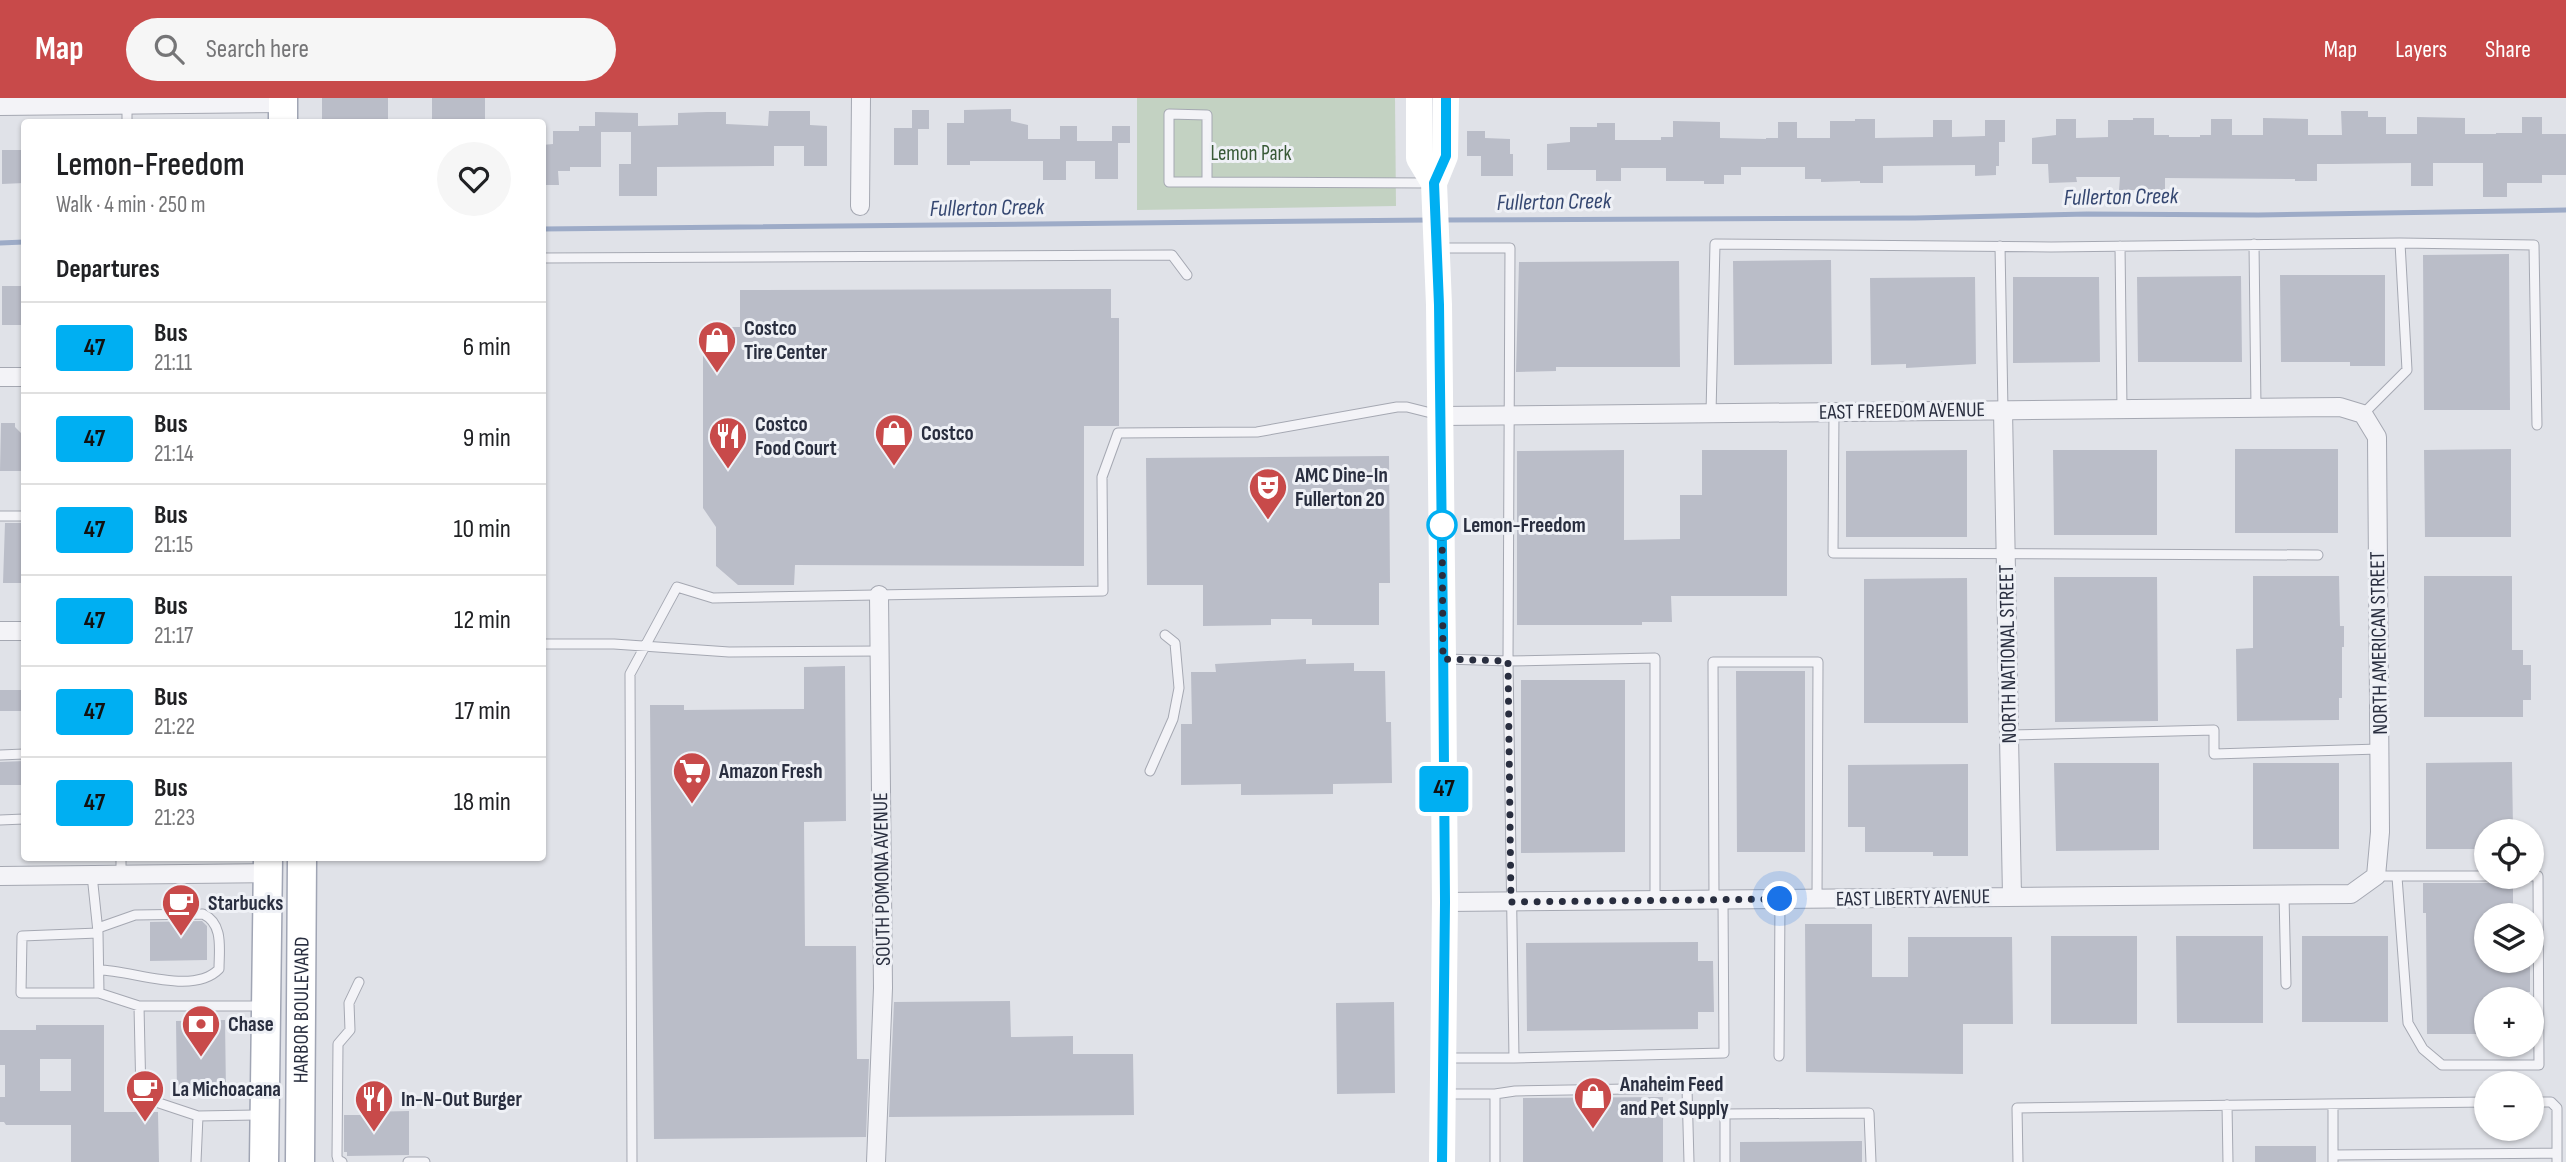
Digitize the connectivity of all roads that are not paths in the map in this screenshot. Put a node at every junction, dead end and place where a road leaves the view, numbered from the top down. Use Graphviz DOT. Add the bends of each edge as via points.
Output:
graph roads {
  1 [pos="861,98"];
  2 [pos="1419,98"];
  3 [pos="1446,98"];
  4 [pos="0,106"];
  5 [pos="127,108"];
  6 [pos="283,108"];
  7 [pos="1207,182"];
  8 [pos="1434,193"];
  9 [pos="860,206"];
  10 [pos="2400,243"];
  11 [pos="2254,244"];
  12 [pos="2000,246"];
  13 [pos="2120,246"];
  14 [pos="1437,248"];
  15 [pos="546,258"];
  16 [pos="1187,275"];
  17 [pos="0,377"];
  18 [pos="21,377"];
  19 [pos="2256,408"];
  20 [pos="2122,409"];
  21 [pos="2003,410"];
  22 [pos="1835,412"];
  23 [pos="1711,413"];
  24 [pos="2363,414"];
  25 [pos="1508,415"];
  26 [pos="1440,416"];
  27 [pos="2537,425"];
  28 [pos="0,516"];
  29 [pos="21,516"];
  30 [pos="2006,554"];
  31 [pos="2318,555"];
  32 [pos="879,595"];
  33 [pos="0,631"];
  34 [pos="21,631"];
  35 [pos="1165,635"];
  36 [pos="546,644"];
  37 [pos="645,646"];
  38 [pos="880,651"];
  39 [pos="1443,659"];
  40 [pos="1508,661"];
  41 [pos="2009,735"];
  42 [pos="2380,749"];
  43 [pos="21,754"];
  44 [pos="0,755"];
  45 [pos="1150,771"];
  46 [pos="21,819"];
  47 [pos="0,820"];
  48 [pos="302,861"];
  49 [pos="268,865"];
  50 [pos="121,866"];
  51 [pos="92,875"];
  52 [pos="0,876"];
  53 [pos="2376,876"];
  54 [pos="2474,876"];
  55 [pos="2397,877"];
  56 [pos="2538,889"];
  57 [pos="2284,895"];
  58 [pos="2012,897"];
  59 [pos="1780,899"];
  60 [pos="1817,899"];
  61 [pos="1655,900"];
  62 [pos="1719,900"];
  63 [pos="1445,902"];
  64 [pos="1511,902"];
  65 [pos="98,930"];
  66 [pos="99,970"];
  67 [pos="359,982"];
  68 [pos="2286,984"];
  69 [pos="99,993"];
  70 [pos="301,999"];
  71 [pos="139,1006"];
  72 [pos="266,1006"];
  73 [pos="1779,1056"];
  74 [pos="1443,1058"];
  75 [pos="1514,1058"];
  76 [pos="1443,1094"];
  77 [pos="1495,1094"];
  78 [pos="2474,1102"];
  79 [pos="2544,1102"];
  80 [pos="2333,1104"];
  81 [pos="2227,1105"];
  82 [pos="265,1115"];
  83 [pos="198,1116"];
  84 [pos="2557,1157"];
  85 [pos="2333,1158"];
  86 [pos="196,1162"];
  87 [pos="264,1162"];
  88 [pos="300,1162"];
  89 [pos="342,1162"];
  90 [pos="408,1162"];
  91 [pos="425,1162"];
  92 [pos="632,1162"];
  93 [pos="876,1162"];
  94 [pos="1442,1162"];
  95 [pos="1495,1162"];
  96 [pos="1689,1162"];
  97 [pos="1725,1162"];
  98 [pos="1871,1162"];
  99 [pos="2018,1162"];
  100 [pos="2228,1162"];
  1 -- 9 [label="street"];
  2 -- 8 [label="street" via="1419,158"];
  3 -- 8 [label="street" via="1446,156"];
  4 -- 5 [label="street"];
  5 -- 6 [label="street"];
  7 -- 7 [label="lane" via="1207,115 1169,114 1169,182"];
  7 -- 8 [label="lane"];
  8 -- 14 [label="street"];
  10 -- 11 [label="lane"];
  10 -- 24 [label="lane" via="2407,370"];
  10 -- 27 [label="lane" via="2534,245"];
  11 -- 13 [label="lane"];
  11 -- 19 [label="lane"];
  12 -- 13 [label="lane"];
  12 -- 21 [label="lane"];
  12 -- 23 [label="lane" via="1715,243"];
  13 -- 20 [label="lane"];
  14 -- 25 [label="lane" via="1510,248"];
  14 -- 26 [label="street"];
  15 -- 16 [label="lane" via="1172,255"];
  17 -- 18 [label="street"];
  19 -- 20 [label="street, EAST FREEDOM AVENUE"];
  19 -- 24 [label="street, EAST FREEDOM AVENUE" via="2340,407"];
  20 -- 21 [label="street, EAST FREEDOM AVENUE"];
  21 -- 22 [label="street, EAST FREEDOM AVENUE"];
  21 -- 30 [label="street, NORTH NATIONAL STREET"];
  22 -- 23 [label="street, EAST FREEDOM AVENUE"];
  22 -- 30 [label="lane" via="1833,553"];
  23 -- 25 [label="street, EAST FREEDOM AVENUE"];
  24 -- 42 [label="street, NORTH AMERICAN STREET" via="2377,437"];
  25 -- 26 [label="street, EAST FREEDOM AVENUE"];
  25 -- 40 [label="lane"];
  26 -- 32 [label="lane" via="1397,407 1257,432 1118,433 1102,477 1103,591"];
  26 -- 39 [label="street"];
  28 -- 29 [label="lane"];
  30 -- 31 [label="lane"];
  30 -- 41 [label="street, NORTH NATIONAL STREET"];
  32 -- 37 [label="lane" via="713,598 677,587"];
  32 -- 38 [label="street, SOUTH POMONA AVENUE"];
  33 -- 34 [label="street"];
  35 -- 45 [label="lane" via="1175,643 1179,688 1174,719"];
  36 -- 37 [label="lane"];
  37 -- 38 [label="lane" via="729,652"];
  37 -- 92 [label="lane" via="630,674 629,709"];
  38 -- 93 [label="street, SOUTH POMONA AVENUE" via="883,988"];
  39 -- 40 [label="lane"];
  39 -- 63 [label="street"];
  40 -- 61 [label="lane" via="1655,658"];
  40 -- 64 [label="lane"];
  41 -- 42 [label="lane" via="2214,730 2214,754"];
  41 -- 58 [label="street, NORTH NATIONAL STREET"];
  42 -- 53 [label="street, NORTH AMERICAN STREET"];
  43 -- 44 [label="lane"];
  46 -- 47 [label="lane"];
  48 -- 70 [label="main road, HARBOR BOULEVARD"];
  49 -- 50 [label="street"];
  49 -- 70 [label="main road" via="285,897 289,984"];
  49 -- 72 [label="main road, HARBOR BOULEVARD"];
  50 -- 51 [label="street"];
  51 -- 52 [label="street"];
  51 -- 65 [label="lane"];
  53 -- 55 [label="lane"];
  53 -- 57 [label="street, EAST LIBERTY AVENUE" via="2351,894"];
  54 -- 55 [label="lane"];
  55 -- 56 [label="lane" via="2408,1023 2423,1049 2442,1065 2539,1065"];
  57 -- 58 [label="street, EAST LIBERTY AVENUE"];
  57 -- 68 [label="lane"];
  58 -- 60 [label="street, EAST LIBERTY AVENUE"];
  59 -- 60 [label="street, EAST LIBERTY AVENUE"];
  59 -- 62 [label="street, EAST LIBERTY AVENUE"];
  59 -- 73 [label="lane"];
  60 -- 62 [label="lane" via="1818,662 1713,662"];
  61 -- 62 [label="street, EAST LIBERTY AVENUE"];
  61 -- 64 [label="street, EAST LIBERTY AVENUE"];
  62 -- 75 [label="lane" via="1724,1053"];
  63 -- 64 [label="street, EAST LIBERTY AVENUE"];
  63 -- 74 [label="street"];
  64 -- 75 [label="lane"];
  65 -- 66 [label="lane"];
  65 -- 66 [label="lane" via="135,915 203,914 212,918 219,930 219,969 204,981 143,979 118,970"];
  65 -- 69 [label="lane" via="22,936 21,993"];
  66 -- 69 [label="lane"];
  67 -- 89 [label="lane" via="349,1003 350,1030 338,1044 337,1156"];
  69 -- 71 [label="lane"];
  70 -- 88 [label="main road, HARBOR BOULEVARD"];
  71 -- 72 [label="lane"];
  71 -- 83 [label="lane" via="141,1097"];
  72 -- 82 [label="main road, HARBOR BOULEVARD"];
  74 -- 75 [label="lane"];
  74 -- 76 [label="street"];
  76 -- 77 [label="lane"];
  76 -- 94 [label="street"];
  77 -- 95 [label="lane"];
  77 -- 96 [label="lane" via="1687,1088"];
  78 -- 80 [label="lane"];
  79 -- 84 [label="lane" via="2557,1108"];
  80 -- 81 [label="lane"];
  80 -- 85 [label="lane"];
  81 -- 99 [label="lane" via="2017,1108"];
  81 -- 100 [label="lane"];
  82 -- 83 [label="lane"];
  82 -- 87 [label="main road, HARBOR BOULEVARD"];
  83 -- 86 [label="lane"];
  84 -- 85 [label="lane"];
  90 -- 91 [label="lane"];
  97 -- 98 [label="lane" via="1725,1114 1869,1112"];
}
